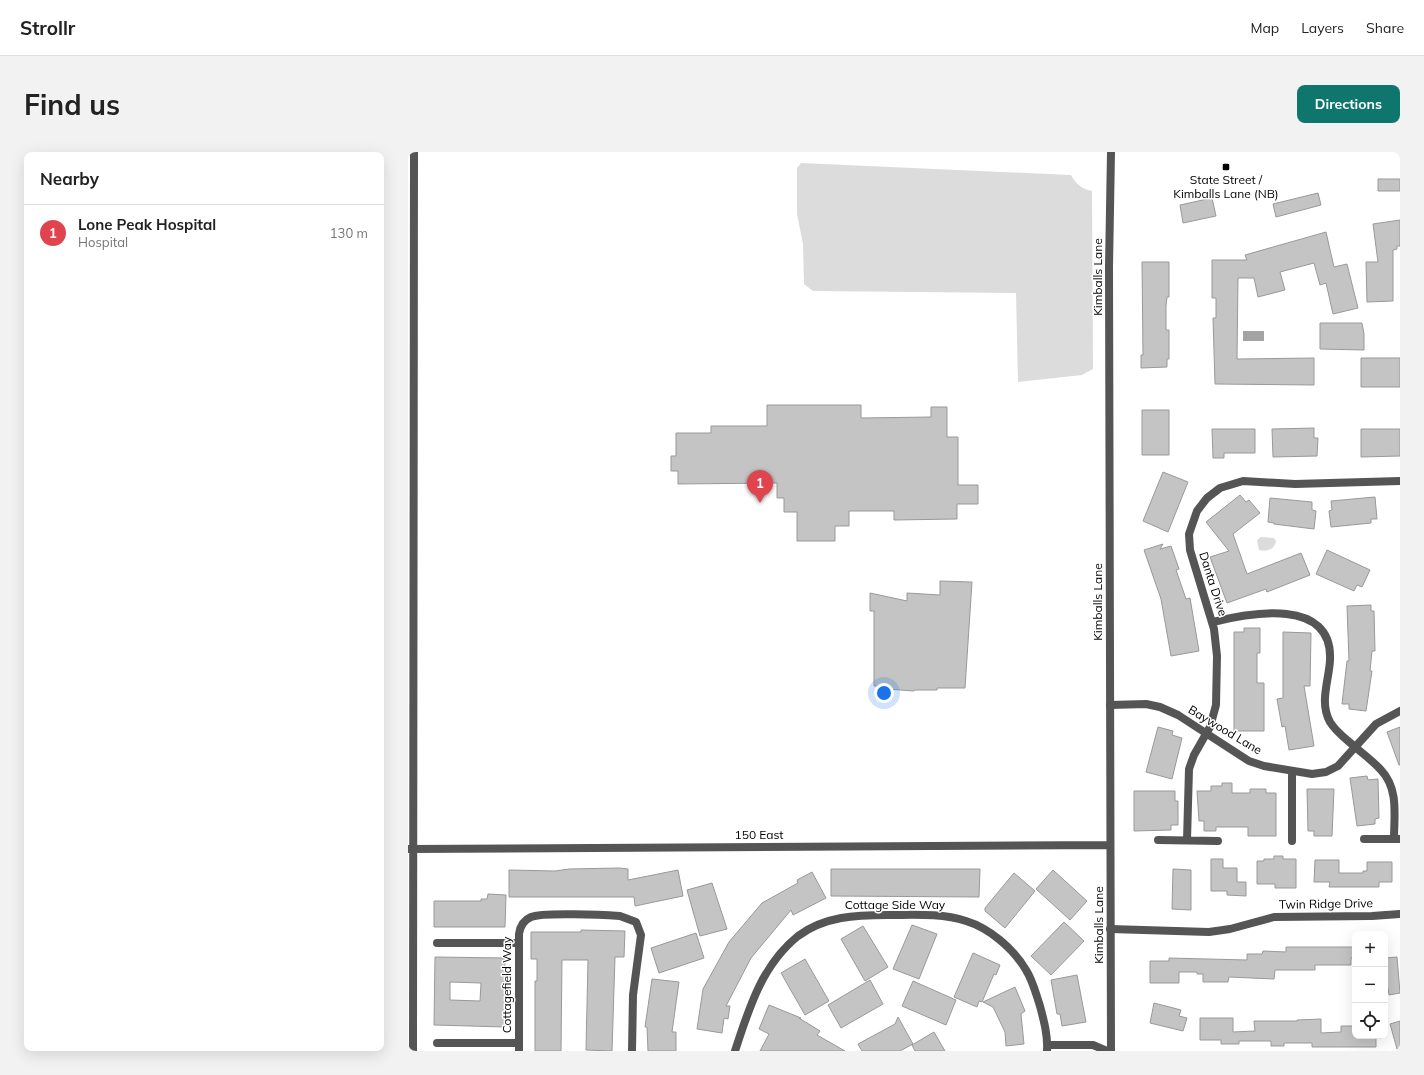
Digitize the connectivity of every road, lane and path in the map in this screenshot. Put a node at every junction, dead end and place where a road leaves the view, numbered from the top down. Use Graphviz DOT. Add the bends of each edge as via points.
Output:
graph roads {
  1 [pos="414,152"];
  2 [pos="1111,152"];
  3 [pos="1400,481"];
  4 [pos="1213,622"];
  5 [pos="1110,704"];
  6 [pos="1400,711"];
  7 [pos="1207,734"];
  8 [pos="1355,747"];
  9 [pos="1292,771"];
  10 [pos="1364,839"];
  11 [pos="1397,839"];
  12 [pos="1158,840"];
  13 [pos="1187,840"];
  14 [pos="1218,841"];
  15 [pos="1292,841"];
  16 [pos="1110,845"];
  17 [pos="411,849"];
  18 [pos="1400,914"];
  19 [pos="411,921"];
  20 [pos="1110,929"];
  21 [pos="437,943"];
  22 [pos="518,943"];
  23 [pos="437,1043"];
  24 [pos="519,1047"];
  25 [pos="1047,1048"];
  26 [pos="413,1051"];
  27 [pos="632,1051"];
  28 [pos="735,1051"];
  29 [pos="1107,1051"];
  30 [pos="1111,1051"];
  1 -- 17 [label="street"];
  2 -- 5 [label="street, Kimballs Lane"];
  3 -- 4 [label="street, Danta Drive" via="1302,484 1243,481 1227,485 1213,493 1201,504 1193,518 1189,542"];
  4 -- 7 [label="street, Danta Drive" via="1217,656 1216,705"];
  4 -- 8 [label="street" via="1246,615 1288,613 1308,619 1317,626 1326,639 1330,652 1326,711 1335,729"];
  5 -- 7 [label="street, Baywood Lane" via="1146,704 1160,707"];
  5 -- 16 [label="street, Kimballs Lane"];
  6 -- 8 [label="street, Baywood Lane" via="1376,724"];
  7 -- 9 [label="street, Baywood Lane" via="1256,764"];
  7 -- 13 [label="street, Danta Drive" via="1189,768"];
  8 -- 9 [label="street, Baywood Lane" via="1338,766 1326,772 1312,774"];
  8 -- 11 [label="street" via="1381,770 1390,784 1394,797"];
  9 -- 15 [label="street"];
  10 -- 11 [label="street"];
  12 -- 13 [label="street"];
  13 -- 14 [label="street"];
  16 -- 17 [label="street, 150 East"];
  16 -- 20 [label="street, Kimballs Lane"];
  17 -- 19 [label="street"];
  18 -- 20 [label="street, Twin Ridge Drive" via="1274,917 1209,932"];
  19 -- 26 [label="street"];
  20 -- 30 [label="street, Kimballs Lane"];
  21 -- 22 [label="street"];
  22 -- 24 [label="street, Cottagefield Way"];
  22 -- 27 [label="street, Cottagefield Way" via="520,930 525,921 537,915 612,915 636,922 641,939 633,995"];
  23 -- 24 [label="street"];
  25 -- 28 [label="street, Cottage Side Way" via="1043,1018 1026,970 1006,947 986,930 967,921 948,917 865,915 843,917 821,924 800,935 782,952 758,987"];
  25 -- 29 [label="street" via="1093,1045"];
}
